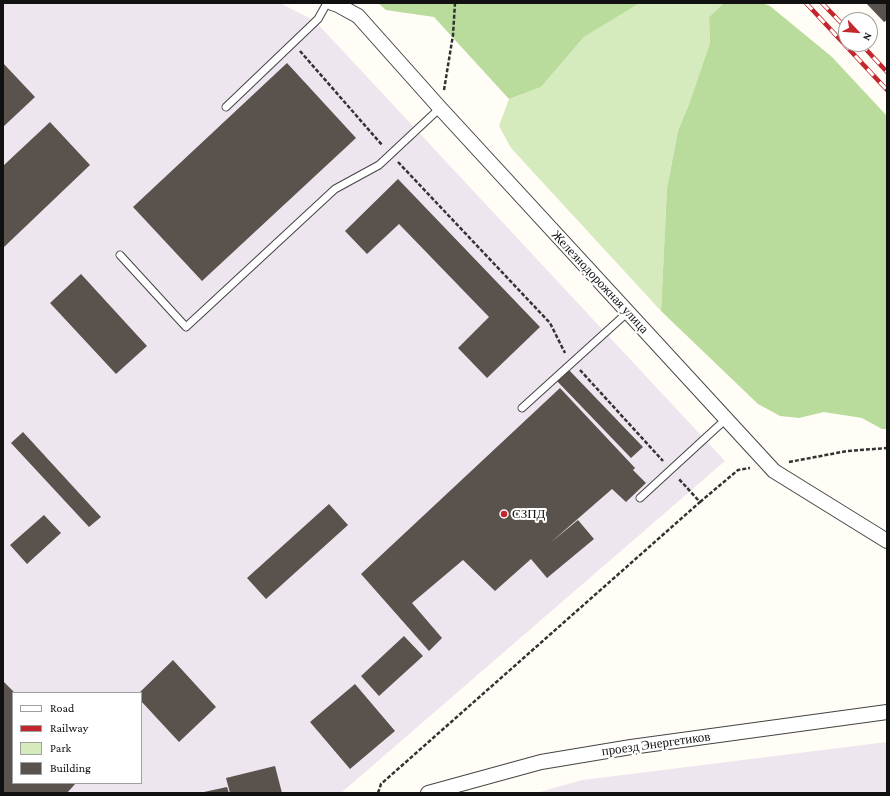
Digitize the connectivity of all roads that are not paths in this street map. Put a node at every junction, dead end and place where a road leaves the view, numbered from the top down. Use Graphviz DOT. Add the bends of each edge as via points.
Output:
graph roads {
  1 [pos="327,3"];
  2 [pos="332,3"];
  3 [pos="226,107"];
  4 [pos="440,108"];
  5 [pos="120,255"];
  6 [pos="628,312"];
  7 [pos="522,408"];
  8 [pos="726,419"];
  9 [pos="640,498"];
  10 [pos="887,541"];
  11 [pos="887,712"];
  12 [pos="428,793"];
  1 -- 3 [label="lane" via="318,19"];
  2 -- 4 [label="street, Железнодорожная улица" via="358,16"];
  4 -- 5 [label="lane" via="379,165 335,189 186,327"];
  4 -- 6 [label="street, Железнодорожная улица"];
  6 -- 7 [label="lane"];
  6 -- 8 [label="street, Железнодорожная улица"];
  8 -- 9 [label="lane"];
  8 -- 10 [label="street, Железнодорожная улица" via="774,470"];
  11 -- 12 [label="street, проезд Энергетиков" via="541,762"];
}
